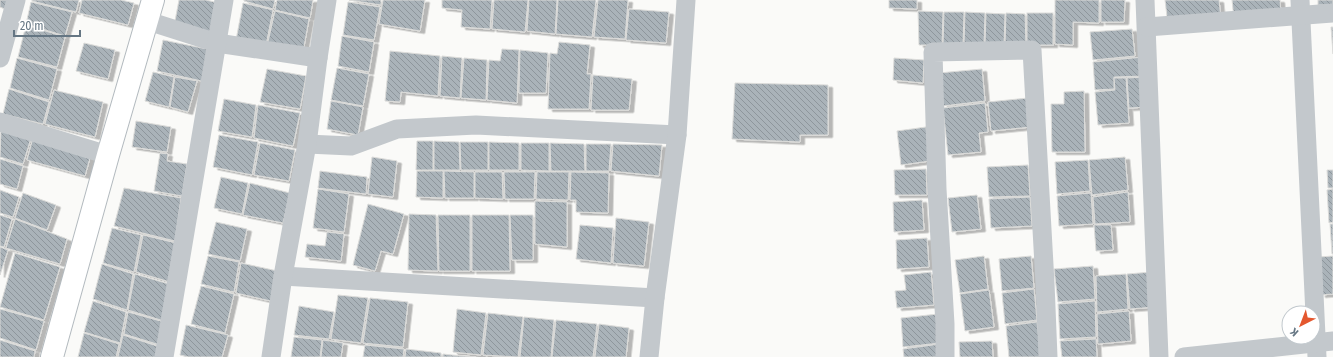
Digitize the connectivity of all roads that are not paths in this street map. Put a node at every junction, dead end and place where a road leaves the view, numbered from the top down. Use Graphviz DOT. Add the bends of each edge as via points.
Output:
graph roads {
  1 [pos="16,0"];
  2 [pos="153,0"];
  3 [pos="224,0"];
  4 [pos="327,0"];
  5 [pos="686,0"];
  6 [pos="1145,0"];
  7 [pos="1300,7"];
  8 [pos="1333,12"];
  9 [pos="148,21"];
  10 [pos="1147,27"];
  11 [pos="217,43"];
  12 [pos="0,58"];
  13 [pos="318,58"];
  14 [pos="0,122"];
  15 [pos="677,135"];
  16 [pos="307,144"];
  17 [pos="108,155"];
  18 [pos="283,276"];
  19 [pos="655,298"];
  20 [pos="1322,347"];
  21 [pos="52,357"];
  22 [pos="164,357"];
  23 [pos="271,357"];
  24 [pos="649,357"];
  25 [pos="945,357"];
  26 [pos="1048,357"];
  27 [pos="1159,357"];
  28 [pos="1184,357"];
  1 -- 12 [label="street"];
  2 -- 9 [label="main road"];
  3 -- 11 [label="street"];
  4 -- 13 [label="street"];
  5 -- 15 [label="street"];
  6 -- 10 [label="street"];
  7 -- 8 [label="street"];
  7 -- 10 [label="street"];
  7 -- 20 [label="street"];
  9 -- 11 [label="street"];
  9 -- 17 [label="main road"];
  10 -- 27 [label="street"];
  11 -- 13 [label="street"];
  11 -- 22 [label="street"];
  13 -- 16 [label="street"];
  14 -- 17 [label="street"];
  15 -- 16 [label="street" via="476,125 396,129 351,146"];
  15 -- 19 [label="street"];
  16 -- 18 [label="street"];
  17 -- 21 [label="main road"];
  18 -- 19 [label="street"];
  18 -- 23 [label="street"];
  19 -- 24 [label="street"];
  20 -- 28 [label="street"];
  25 -- 26 [label="street" via="936,189 933,52 1032,50"];
}
